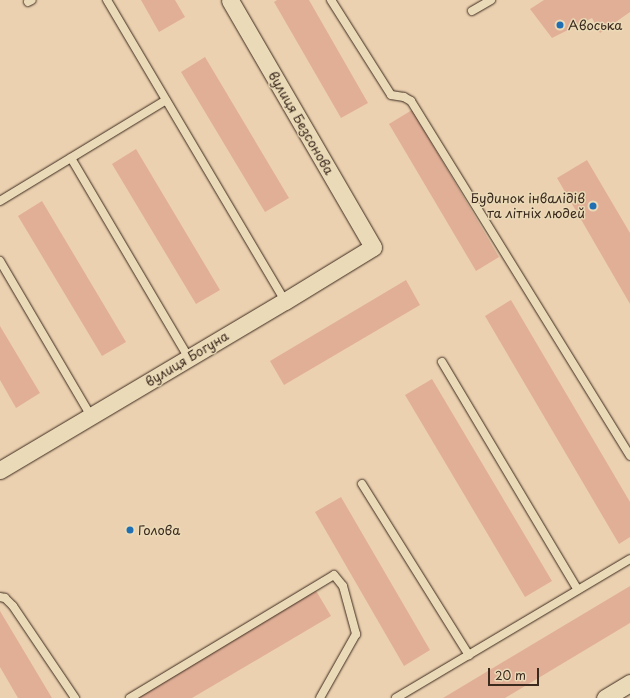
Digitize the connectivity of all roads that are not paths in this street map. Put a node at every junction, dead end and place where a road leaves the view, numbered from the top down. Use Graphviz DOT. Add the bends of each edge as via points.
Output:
graph roads {
  1 [pos="107,0"];
  2 [pos="230,0"];
  3 [pos="332,0"];
  4 [pos="491,0"];
  5 [pos="472,11"];
  6 [pos="166,100"];
  7 [pos="70,158"];
  8 [pos="0,201"];
  9 [pos="373,247"];
  10 [pos="0,261"];
  11 [pos="285,301"];
  12 [pos="188,358"];
  13 [pos="442,362"];
  14 [pos="91,416"];
  15 [pos="630,456"];
  16 [pos="0,470"];
  17 [pos="362,484"];
  18 [pos="630,559"];
  19 [pos="578,590"];
  20 [pos="0,597"];
  21 [pos="469,655"];
  22 [pos="630,683"];
  23 [pos="74,698"];
  24 [pos="130,698"];
  25 [pos="320,698"];
  26 [pos="396,698"];
  27 [pos="604,698"];
  1 -- 6 [label="lane"];
  2 -- 9 [label="street, вулиця Безсонова"];
  3 -- 15 [label="lane" via="391,95 411,101"];
  4 -- 5 [label="lane"];
  6 -- 7 [label="lane"];
  6 -- 11 [label="lane"];
  7 -- 8 [label="lane"];
  7 -- 12 [label="lane"];
  9 -- 11 [label="street, вулиця Богуна"];
  10 -- 14 [label="lane"];
  11 -- 12 [label="street, вулиця Богуна"];
  12 -- 14 [label="street, вулиця Богуна"];
  13 -- 19 [label="lane"];
  14 -- 16 [label="street, вулиця Богуна"];
  17 -- 21 [label="lane"];
  18 -- 19 [label="lane"];
  19 -- 21 [label="lane"];
  20 -- 23 [label="lane" via="5,598 12,606"];
  21 -- 26 [label="lane"];
  22 -- 27 [label="street"];
  24 -- 25 [label="lane" via="334,575 343,586 356,634"];
}
